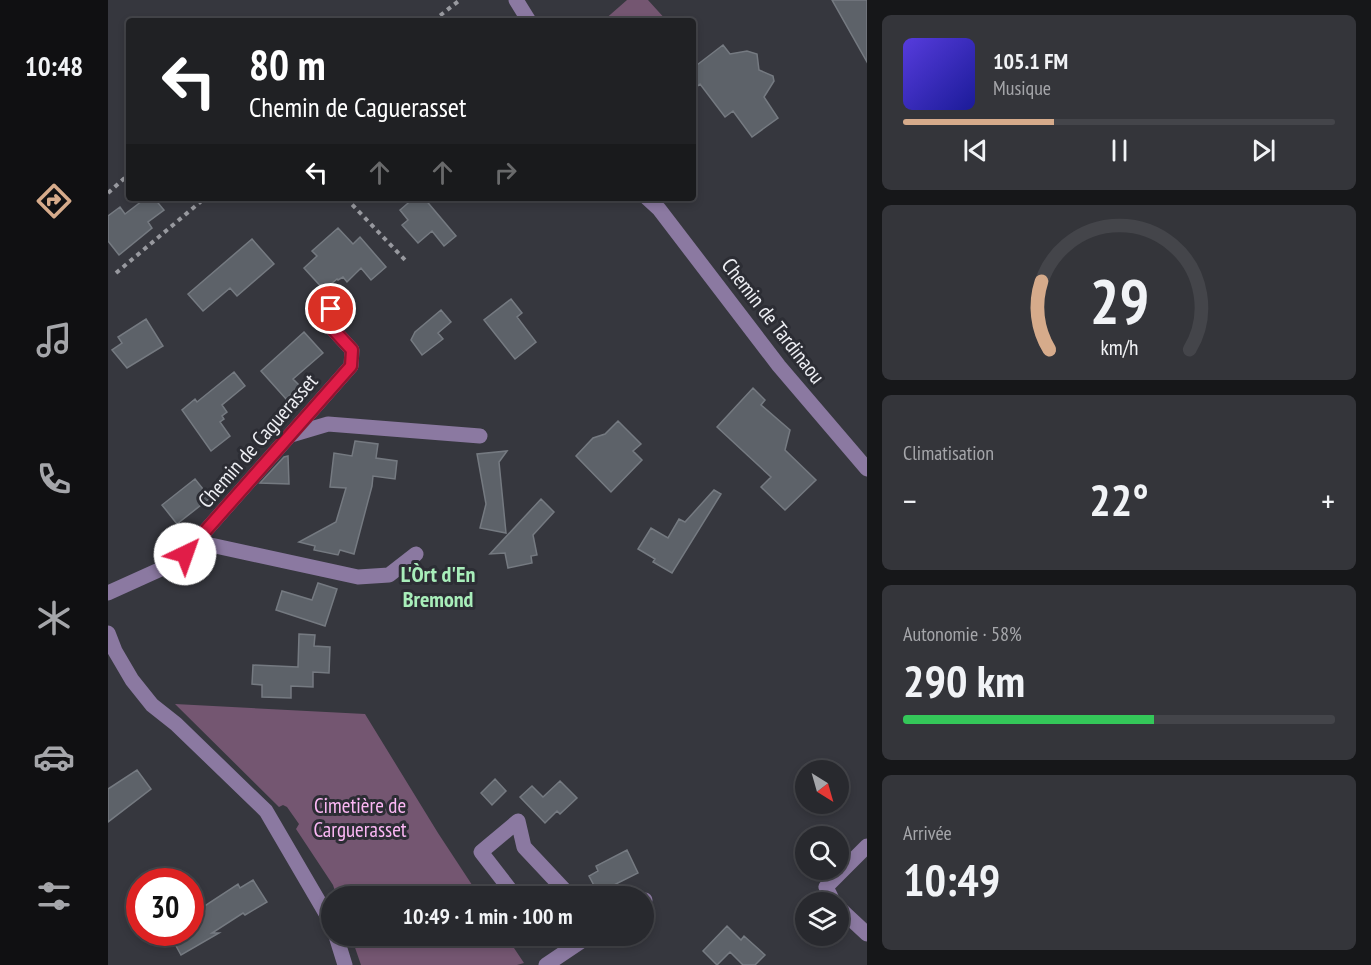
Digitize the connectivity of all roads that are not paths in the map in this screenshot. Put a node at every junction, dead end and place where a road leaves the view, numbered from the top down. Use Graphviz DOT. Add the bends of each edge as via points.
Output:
graph roads {
  1 [pos="516,0"];
  2 [pos="527,18"];
  3 [pos="650,201"];
  4 [pos="331,309"];
  5 [pos="291,435"];
  6 [pos="480,436"];
  7 [pos="864,458"];
  8 [pos="196,542"];
  9 [pos="416,554"];
  10 [pos="108,593"];
  11 [pos="108,633"];
  12 [pos="867,846"];
  13 [pos="506,886"];
  14 [pos="561,886"];
  15 [pos="828,892"];
  16 [pos="321,905"];
  17 [pos="849,917"];
  18 [pos="867,934"];
  19 [pos="339,946"];
  20 [pos="574,946"];
  21 [pos="345,965"];
  22 [pos="546,965"];
  1 -- 2 [label="street"];
  3 -- 7 [label="street, Chemin de Tardinaou" via="779,366"];
  4 -- 5 [label="street, Chemin de Caguerasset" via="330,326 352,350 351,366"];
  5 -- 6 [label="street" via="328,424"];
  5 -- 8 [label="street, Chemin de Caguerasset"];
  8 -- 9 [label="street" via="358,577 389,574"];
  8 -- 10 [label="street, Chemin de Caguerasset" via="161,569"];
  11 -- 16 [label="street" via="132,680 152,705 266,811"];
  12 -- 15 [label="street" via="826,887"];
  13 -- 14 [label="street" via="481,852 518,821 524,847"];
  17 -- 18 [label="street"];
  19 -- 21 [label="street"];
  20 -- 22 [label="street"];
}
